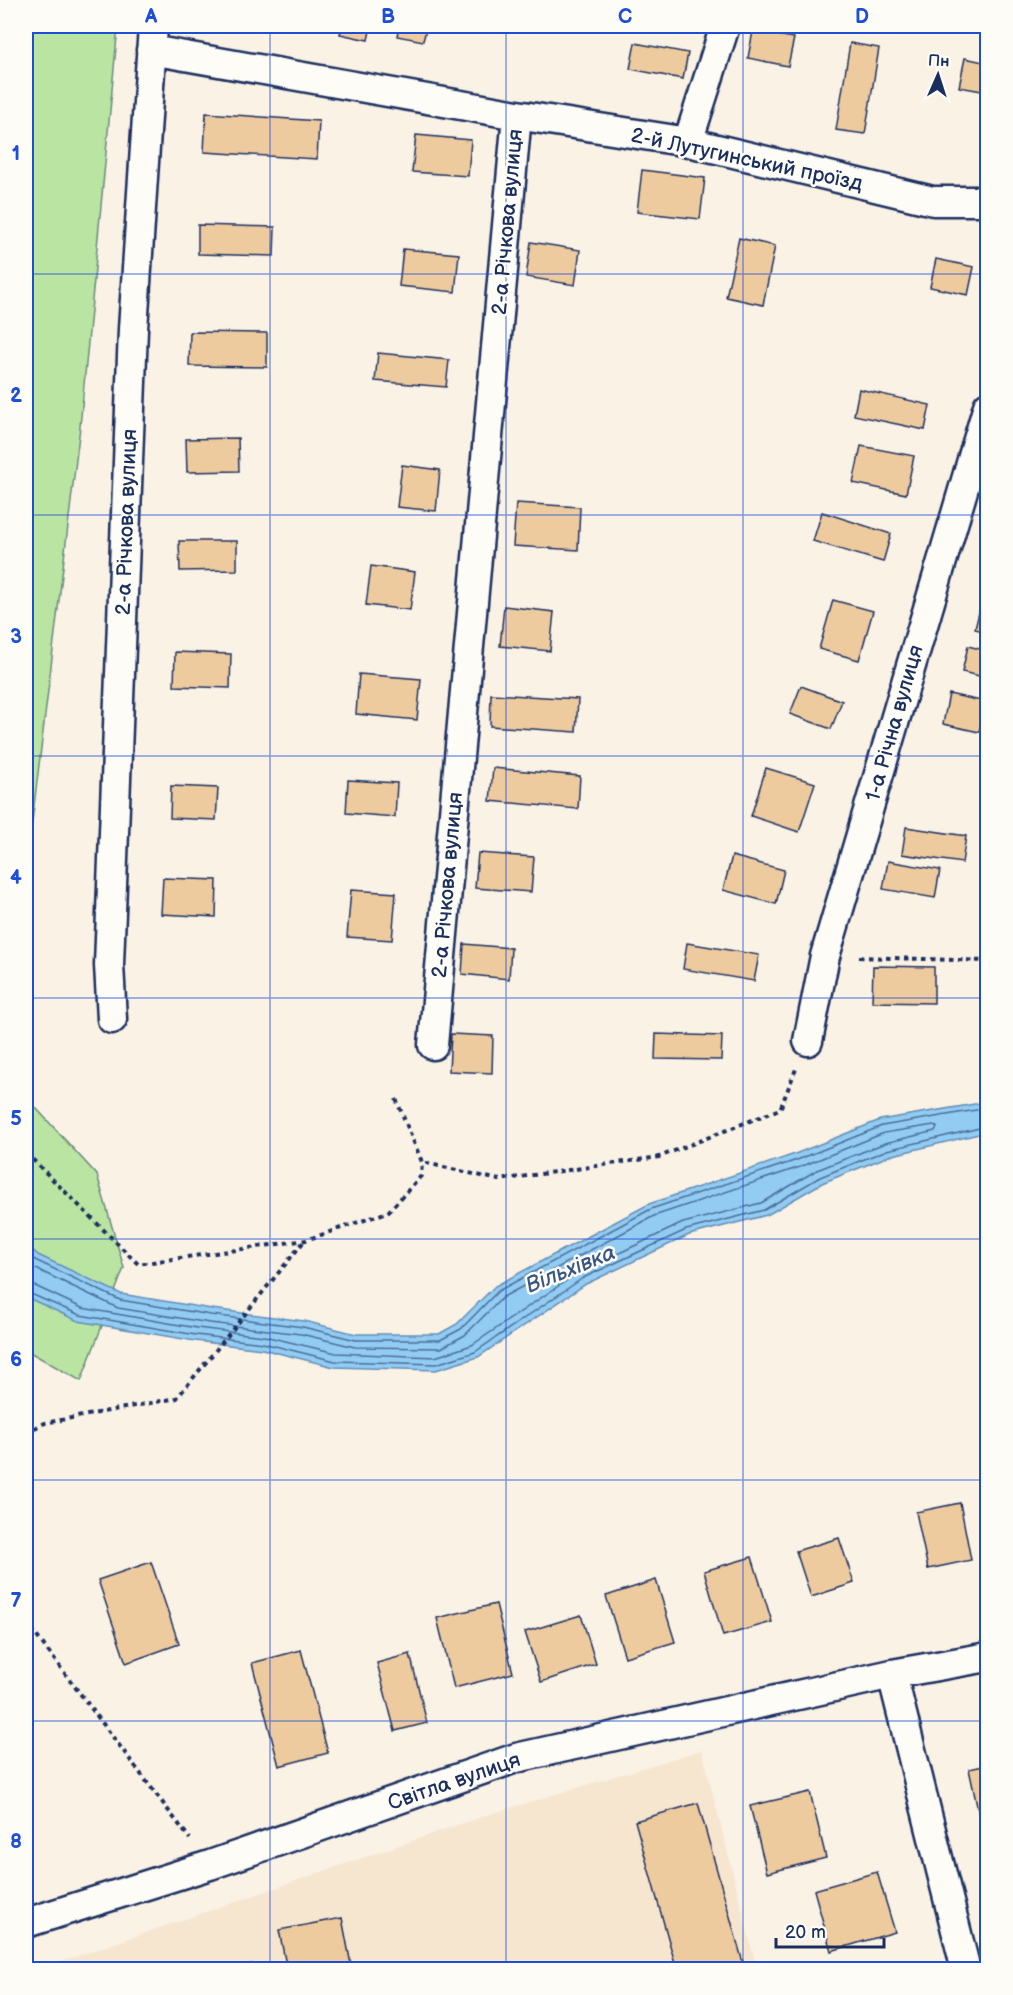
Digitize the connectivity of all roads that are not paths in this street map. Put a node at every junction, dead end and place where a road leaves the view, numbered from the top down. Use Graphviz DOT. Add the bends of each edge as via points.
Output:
graph roads {
  1 [pos="725,26"];
  2 [pos="152,38"];
  3 [pos="517,115"];
  4 [pos="688,142"];
  5 [pos="987,201"];
  6 [pos="987,406"];
  7 [pos="112,1019"];
  8 [pos="808,1041"];
  9 [pos="433,1045"];
  10 [pos="987,1657"];
  11 [pos="892,1674"];
  12 [pos="26,1923"];
  13 [pos="966,1970"];
  1 -- 4 [label="street"];
  2 -- 3 [label="street, 2-й Лутугинський проїзд"];
  2 -- 7 [label="street, 2-а Річкова вулиця" via="133,328 109,965"];
  3 -- 4 [label="street, 2-й Лутугинський проїзд"];
  3 -- 9 [label="street, 2-а Річкова вулиця"];
  4 -- 5 [label="street, 2-й Лутугинський проїзд" via="933,201"];
  6 -- 8 [label="street, 1-а Річна вулиця" via="825,956"];
  10 -- 11 [label="street, Світла вулиця"];
  11 -- 12 [label="street, Світла вулиця" via="516,1758 210,1865"];
  11 -- 13 [label="street"];
}
